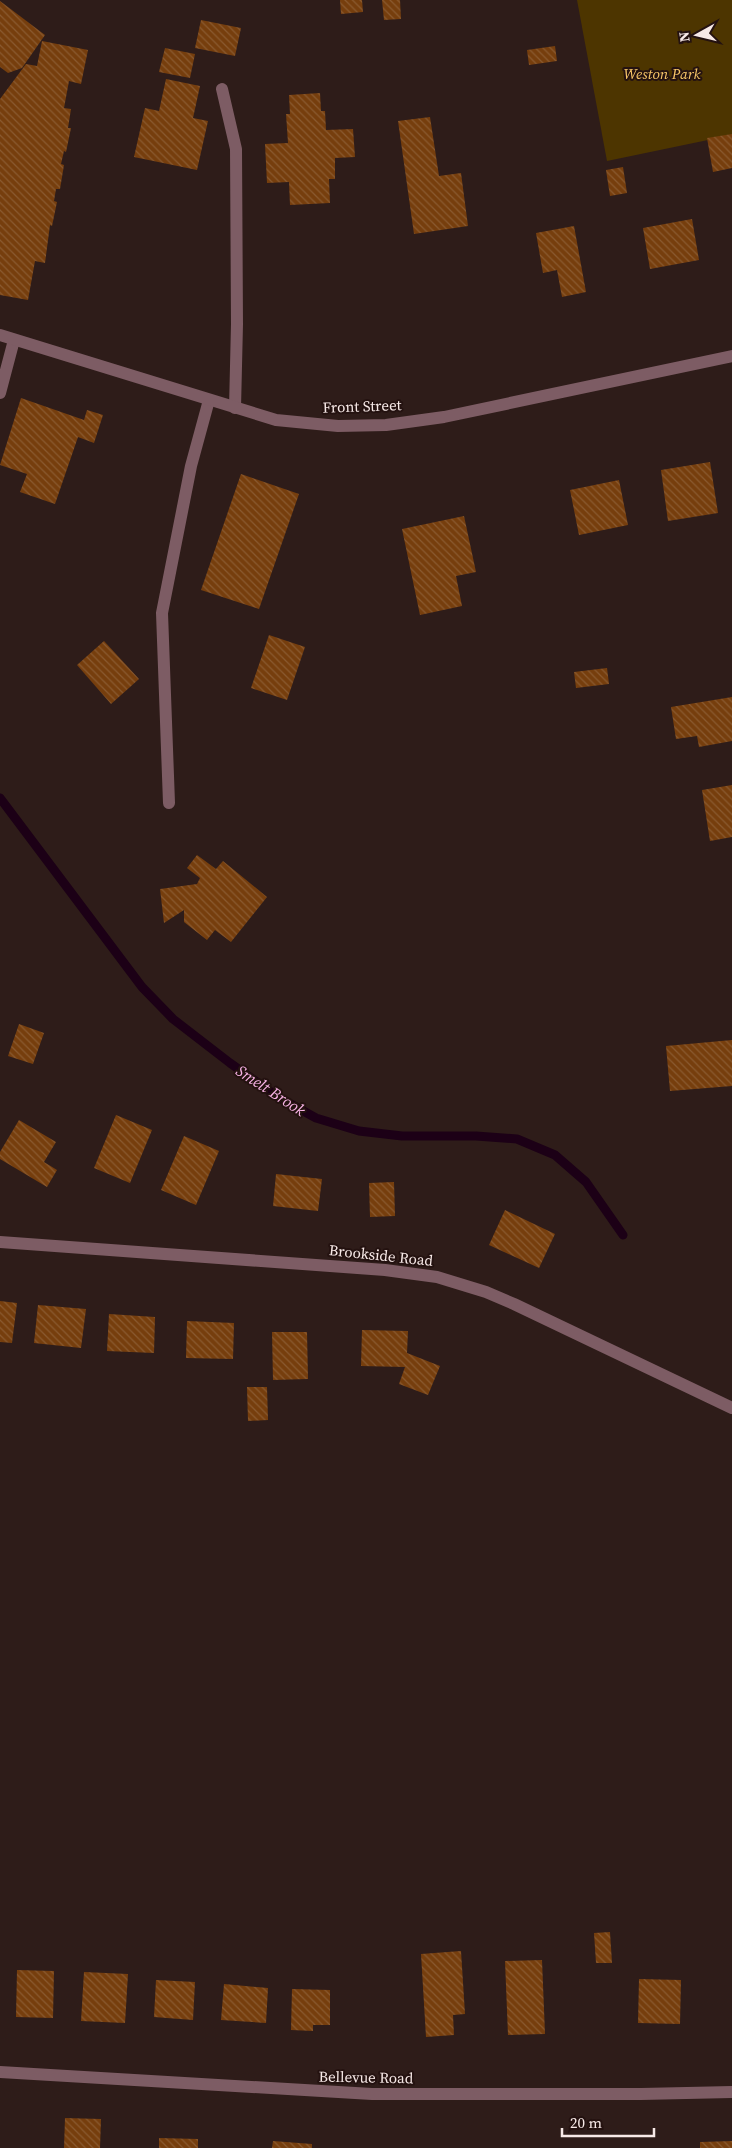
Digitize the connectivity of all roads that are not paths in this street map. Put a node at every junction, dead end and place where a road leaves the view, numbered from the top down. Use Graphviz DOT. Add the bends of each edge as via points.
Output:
graph roads {
  1 [pos="222,89"];
  2 [pos="0,335"];
  3 [pos="14,340"];
  4 [pos="732,356"];
  5 [pos="0,393"];
  6 [pos="209,400"];
  7 [pos="235,408"];
  8 [pos="169,803"];
  9 [pos="0,1242"];
  10 [pos="732,1408"];
  11 [pos="0,2072"];
  12 [pos="732,2092"];
  1 -- 7 [label="street" via="236,149"];
  2 -- 3 [label="street, Front Street"];
  3 -- 5 [label="street"];
  3 -- 6 [label="street, Front Street"];
  4 -- 7 [label="street, Front Street" via="444,417 386,425 338,426 285,421"];
  6 -- 7 [label="street, Front Street"];
  6 -- 8 [label="street" via="191,466 162,613"];
  9 -- 10 [label="street, Brookside Road" via="385,1270 437,1277 514,1304"];
  11 -- 12 [label="street, Bellevue Road" via="372,2094"];
}
